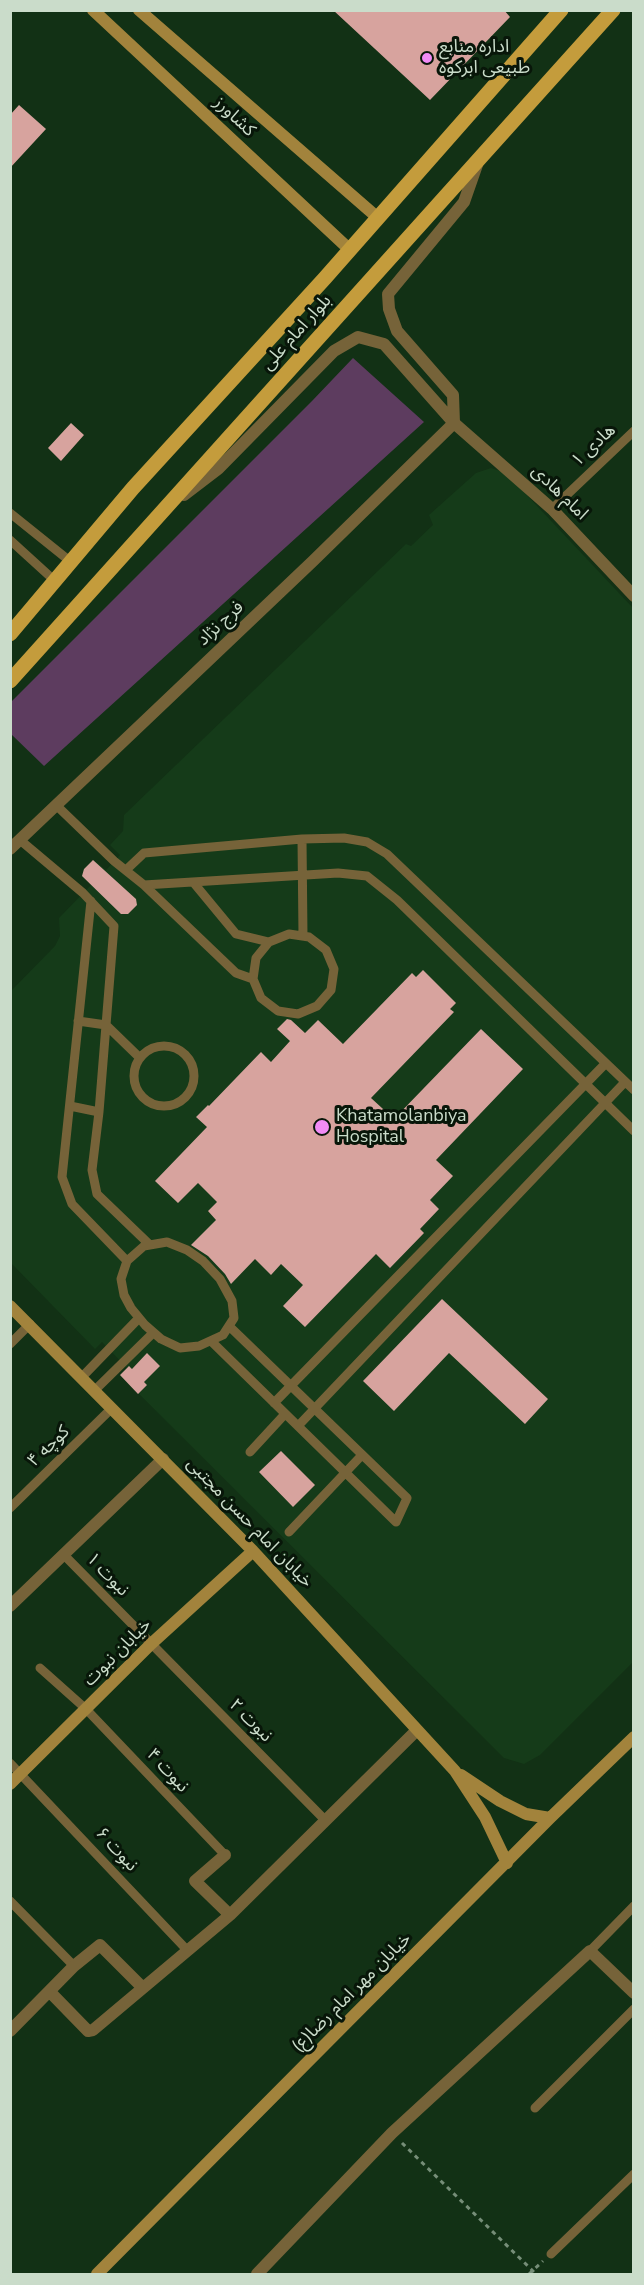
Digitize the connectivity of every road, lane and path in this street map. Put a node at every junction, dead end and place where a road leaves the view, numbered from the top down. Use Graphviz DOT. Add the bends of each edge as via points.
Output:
graph roads {
  1 [pos="93,10"];
  2 [pos="139,10"];
  3 [pos="561,10"];
  4 [pos="613,10"];
  5 [pos="479,158"];
  6 [pos="378,218"];
  7 [pos="350,250"];
  8 [pos="454,423"];
  9 [pos="633,431"];
  10 [pos="168,506"];
  11 [pos="552,509"];
  12 [pos="10,513"];
  13 [pos="10,540"];
  14 [pos="71,562"];
  15 [pos="55,581"];
  16 [pos="633,594"];
  17 [pos="10,634"];
  18 [pos="10,681"];
  19 [pos="56,805"];
  20 [pos="302,839"];
  21 [pos="15,845"];
  22 [pos="126,870"];
  23 [pos="302,875"];
  24 [pos="193,882"];
  25 [pos="144,885"];
  26 [pos="91,901"];
  27 [pos="303,936"];
  28 [pos="269,942"];
  29 [pos="254,979"];
  30 [pos="78,1022"];
  31 [pos="106,1025"];
  32 [pos="140,1058"];
  33 [pos="605,1064"];
  34 [pos="625,1082"];
  35 [pos="585,1084"];
  36 [pos="633,1090"];
  37 [pos="605,1103"];
  38 [pos="70,1106"];
  39 [pos="99,1112"];
  40 [pos="633,1131"];
  41 [pos="150,1245"];
  42 [pos="128,1261"];
  43 [pos="10,1306"];
  44 [pos="139,1318"];
  45 [pos="30,1324"];
  46 [pos="229,1326"];
  47 [pos="153,1333"];
  48 [pos="211,1341"];
  49 [pos="10,1344"];
  50 [pos="82,1377"];
  51 [pos="291,1386"];
  52 [pos="95,1390"];
  53 [pos="274,1403"];
  54 [pos="111,1409"];
  55 [pos="314,1409"];
  56 [pos="285,1414"];
  57 [pos="298,1426"];
  58 [pos="250,1452"];
  59 [pos="362,1455"];
  60 [pos="163,1459"];
  61 [pos="346,1473"];
  62 [pos="10,1508"];
  63 [pos="289,1532"];
  64 [pos="253,1551"];
  65 [pos="64,1555"];
  66 [pos="10,1606"];
  67 [pos="151,1644"];
  68 [pos="40,1668"];
  69 [pos="86,1709"];
  70 [pos="416,1731"];
  71 [pos="633,1737"];
  72 [pos="10,1763"];
  73 [pos="455,1771"];
  74 [pos="21,1773"];
  75 [pos="10,1784"];
  76 [pos="550,1818"];
  77 [pos="326,1820"];
  78 [pos="225,1856"];
  79 [pos="507,1863"];
  80 [pos="10,1901"];
  81 [pos="633,1906"];
  82 [pos="230,1915"];
  83 [pos="187,1950"];
  84 [pos="590,1951"];
  85 [pos="74,1966"];
  86 [pos="143,1988"];
  87 [pos="50,1992"];
  88 [pos="633,1994"];
  89 [pos="633,2009"];
  90 [pos="10,2031"];
  91 [pos="535,2108"];
  92 [pos="392,2133"];
  93 [pos="633,2175"];
  94 [pos="550,2254"];
  95 [pos="532,2273"];
  96 [pos="97,2274"];
  97 [pos="257,2274"];
  1 -- 7 [label="street, کشاورز"];
  2 -- 6 [label="street, کشاورز"];
  3 -- 6 [label="main road, بلوار امام علی"];
  4 -- 5 [label="main road, بلوار امام علی"];
  5 -- 8 [label="street" via="464,202 388,294 396,331 453,395"];
  5 -- 10 [label="main road, بلوار امام علی"];
  6 -- 7 [label="main road, بلوار امام علی"];
  7 -- 14 [label="main road, بلوار امام علی" via="133,488"];
  8 -- 10 [label="street, امام هادی" via="384,344 358,337 334,351 218,469"];
  8 -- 11 [label="street, امام هادی"];
  8 -- 19 [label="street, فرج نژاد"];
  9 -- 11 [label="lane, هادی ۱"];
  10 -- 18 [label="main road, بلوار امام علی"];
  11 -- 16 [label="street, امام هادی"];
  12 -- 14 [label="lane"];
  13 -- 15 [label="lane"];
  14 -- 15 [label="main road, بلوار امام علی"];
  15 -- 17 [label="main road, بلوار امام علی"];
  19 -- 21 [label="street, فرج نژاد"];
  19 -- 22 [label="lane"];
  20 -- 22 [label="lane" via="144,853"];
  20 -- 23 [label="lane"];
  20 -- 33 [label="lane" via="367,842 387,854"];
  21 -- 26 [label="lane"];
  22 -- 25 [label="lane"];
  23 -- 24 [label="lane"];
  23 -- 27 [label="lane"];
  23 -- 35 [label="lane" via="367,876 397,900"];
  24 -- 25 [label="lane"];
  24 -- 28 [label="lane" via="236,934"];
  25 -- 29 [label="lane" via="236,974"];
  26 -- 30 [label="lane"];
  26 -- 31 [label="lane" via="114,926"];
  27 -- 28 [label="lane" via="289,934"];
  27 -- 29 [label="lane" via="326,950 334,969 331,990 318,1006 298,1014 278,1011 261,998"];
  28 -- 29 [label="lane" via="256,958"];
  30 -- 31 [label="lane"];
  30 -- 38 [label="lane"];
  31 -- 32 [label="lane"];
  31 -- 39 [label="lane"];
  32 -- 32 [label="lane" via="134,1084 143,1099 159,1107 177,1104 190,1093 195,1077 191,1060 178,1048 160,1045"];
  33 -- 34 [label="lane"];
  33 -- 35 [label="lane"];
  34 -- 36 [label="lane"];
  34 -- 37 [label="lane"];
  35 -- 37 [label="lane"];
  35 -- 51 [label="lane"];
  37 -- 40 [label="lane"];
  37 -- 55 [label="lane"];
  38 -- 39 [label="lane"];
  38 -- 42 [label="lane" via="62,1176 72,1204"];
  39 -- 41 [label="lane" via="92,1170 97,1194"];
  41 -- 42 [label="lane"];
  41 -- 46 [label="lane" via="167,1242 187,1250 220,1279 232,1301 234,1318"];
  42 -- 44 [label="lane" via="121,1279 124,1295"];
  43 -- 45 [label="street, خیابان امام حسن مجتبی"];
  44 -- 47 [label="lane"];
  44 -- 50 [label="lane"];
  45 -- 49 [label="lane"];
  45 -- 50 [label="street, خیابان امام حسن مجتبی"];
  46 -- 48 [label="lane" via="223,1335"];
  46 -- 51 [label="lane"];
  47 -- 48 [label="lane" via="180,1348"];
  47 -- 52 [label="lane"];
  48 -- 53 [label="lane"];
  50 -- 52 [label="street, خیابان امام حسن مجتبی"];
  51 -- 53 [label="lane"];
  51 -- 55 [label="lane"];
  52 -- 54 [label="street, خیابان امام حسن مجتبی"];
  53 -- 56 [label="lane"];
  54 -- 60 [label="street, خیابان امام حسن مجتبی"];
  54 -- 62 [label="lane, کوچه ۴"];
  55 -- 57 [label="lane"];
  55 -- 59 [label="lane"];
  56 -- 57 [label="lane"];
  56 -- 58 [label="lane"];
  57 -- 61 [label="lane"];
  59 -- 61 [label="lane"];
  59 -- 61 [label="lane" via="407,1498 396,1522"];
  60 -- 64 [label="street, خیابان امام حسن مجتبی"];
  60 -- 65 [label="street"];
  61 -- 63 [label="lane"];
  64 -- 67 [label="street, خیابان نبوت"];
  64 -- 70 [label="street, خیابان امام حسن مجتبی"];
  65 -- 66 [label="street"];
  65 -- 67 [label="lane, نبوت ۱"];
  67 -- 69 [label="street, خیابان نبوت"];
  67 -- 77 [label="lane, نبوت ۲"];
  68 -- 69 [label="lane, نبوت ۴"];
  69 -- 74 [label="street, خیابان نبوت"];
  69 -- 78 [label="lane, نبوت ۴"];
  70 -- 73 [label="street, خیابان امام حسن مجتبی"];
  70 -- 77 [label="street"];
  71 -- 76 [label="street, خیابان مهر امام رضا(ع)"];
  72 -- 74 [label="lane, نبوت ۶"];
  73 -- 76 [label="street, خیابان امام حسن مجتبی" via="526,1814"];
  73 -- 79 [label="street, خیابان امام حسن مجتبی" via="485,1817"];
  74 -- 75 [label="street, خیابان نبوت"];
  74 -- 83 [label="lane, نبوت ۶"];
  76 -- 79 [label="street, خیابان مهر امام رضا(ع)"];
  77 -- 82 [label="street"];
  78 -- 82 [label="street" via="195,1881"];
  79 -- 96 [label="street, خیابان مهر امام رضا(ع)"];
  80 -- 85 [label="lane"];
  81 -- 84 [label="lane"];
  82 -- 83 [label="street"];
  83 -- 86 [label="street"];
  84 -- 88 [label="street"];
  84 -- 92 [label="street"];
  85 -- 86 [label="street" via="100,1945"];
  85 -- 87 [label="street"];
  86 -- 87 [label="street" via="88,2031"];
  87 -- 90 [label="street"];
  89 -- 91 [label="lane"];
  92 -- 95 [label="path"];
  92 -- 97 [label="street"];
  93 -- 94 [label="lane"];
  94 -- 95 [label="path"];
}
